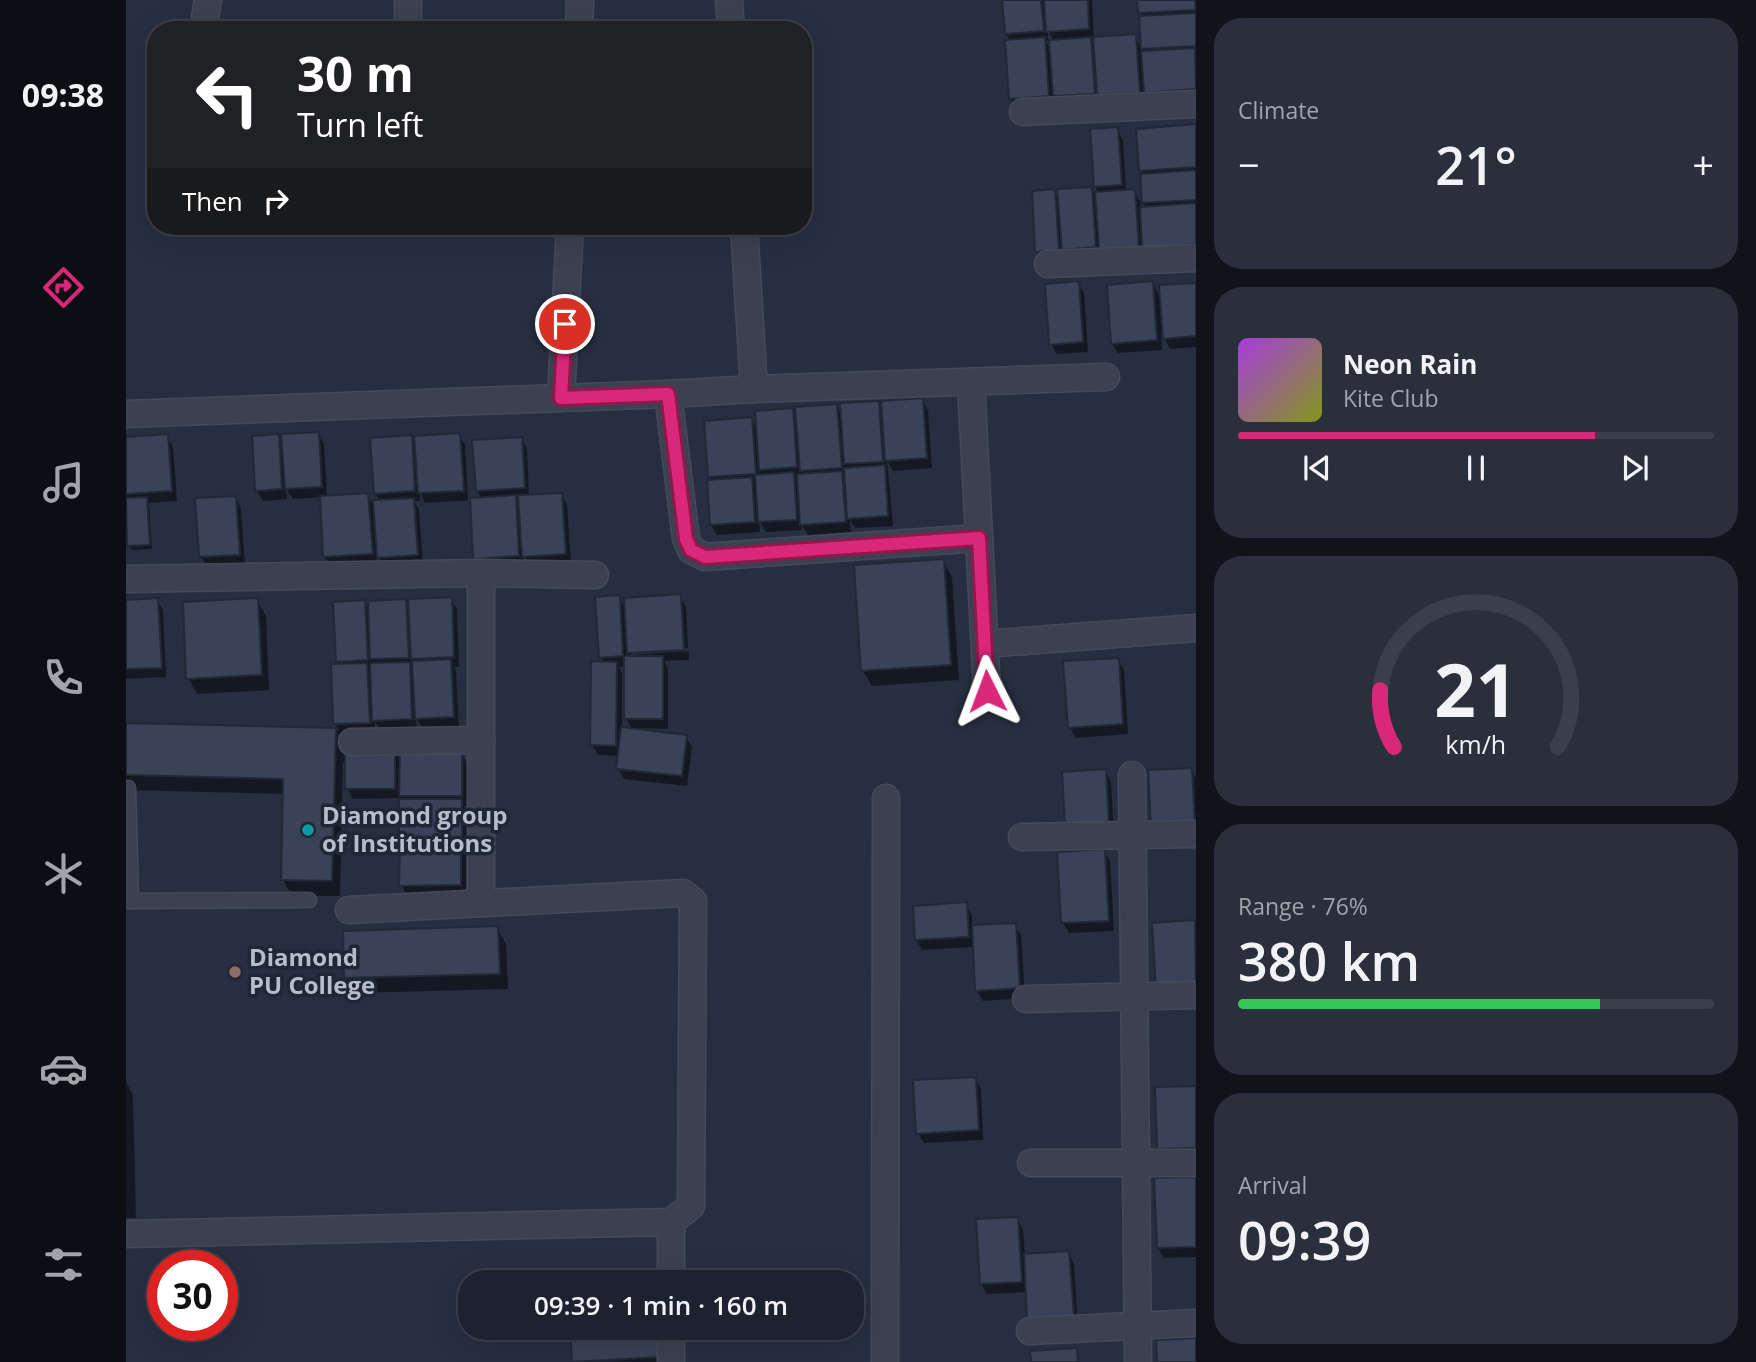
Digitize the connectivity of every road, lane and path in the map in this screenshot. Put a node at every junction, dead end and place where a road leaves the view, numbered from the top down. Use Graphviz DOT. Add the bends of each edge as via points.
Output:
graph roads {
  1 [pos="208,0"];
  2 [pos="408,0"];
  3 [pos="580,0"];
  4 [pos="729,0"];
  5 [pos="204,21"];
  6 [pos="408,21"];
  7 [pos="579,21"];
  8 [pos="730,21"];
  9 [pos="1196,104"];
  10 [pos="1023,112"];
  11 [pos="570,235"];
  12 [pos="745,235"];
  13 [pos="1196,258"];
  14 [pos="1048,264"];
  15 [pos="1106,377"];
  16 [pos="971,382"];
  17 [pos="754,388"];
  18 [pos="668,394"];
  19 [pos="561,398"];
  20 [pos="126,414"];
  21 [pos="979,538"];
  22 [pos="481,573"];
  23 [pos="595,575"];
  24 [pos="126,579"];
  25 [pos="1196,628"];
  26 [pos="985,644"];
  27 [pos="987,691"];
  28 [pos="481,740"];
  29 [pos="352,742"];
  30 [pos="1132,775"];
  31 [pos="128,788"];
  32 [pos="886,798"];
  33 [pos="1196,834"];
  34 [pos="1133,835"];
  35 [pos="1022,837"];
  36 [pos="309,900"];
  37 [pos="128,901"];
  38 [pos="481,903"];
  39 [pos="349,910"];
  40 [pos="1196,995"];
  41 [pos="1135,996"];
  42 [pos="1026,999"];
  43 [pos="1031,1163"];
  44 [pos="1136,1163"];
  45 [pos="1196,1163"];
  46 [pos="671,1222"];
  47 [pos="126,1234"];
  48 [pos="671,1270"];
  49 [pos="1196,1323"];
  50 [pos="1138,1325"];
  51 [pos="1030,1331"];
  52 [pos="671,1340"];
  53 [pos="671,1362"];
  54 [pos="885,1362"];
  55 [pos="1138,1362"];
  1 -- 5 [label="street"];
  2 -- 6 [label="street"];
  3 -- 7 [label="street"];
  4 -- 8 [label="street"];
  9 -- 10 [label="street"];
  11 -- 19 [label="street"];
  12 -- 17 [label="street"];
  13 -- 14 [label="street"];
  15 -- 16 [label="street"];
  16 -- 17 [label="street"];
  16 -- 21 [label="street"];
  17 -- 18 [label="street"];
  18 -- 19 [label="street"];
  18 -- 21 [label="street" via="686,539 691,550 705,557"];
  19 -- 20 [label="street"];
  21 -- 26 [label="street"];
  22 -- 23 [label="street"];
  22 -- 24 [label="street"];
  22 -- 28 [label="street"];
  25 -- 26 [label="street"];
  26 -- 27 [label="street"];
  28 -- 29 [label="street"];
  28 -- 38 [label="street"];
  30 -- 34 [label="street"];
  31 -- 37 [label="lane"];
  32 -- 54 [label="street"];
  33 -- 34 [label="street"];
  34 -- 35 [label="street"];
  34 -- 41 [label="street"];
  36 -- 37 [label="lane"];
  38 -- 39 [label="street"];
  38 -- 46 [label="street" via="683,893 693,901 691,1206"];
  40 -- 41 [label="street"];
  41 -- 42 [label="street"];
  41 -- 44 [label="street"];
  43 -- 44 [label="street"];
  44 -- 45 [label="street"];
  44 -- 50 [label="street"];
  46 -- 47 [label="street"];
  46 -- 48 [label="street"];
  49 -- 50 [label="street"];
  50 -- 51 [label="street"];
  50 -- 55 [label="street"];
  52 -- 53 [label="street"];
}
